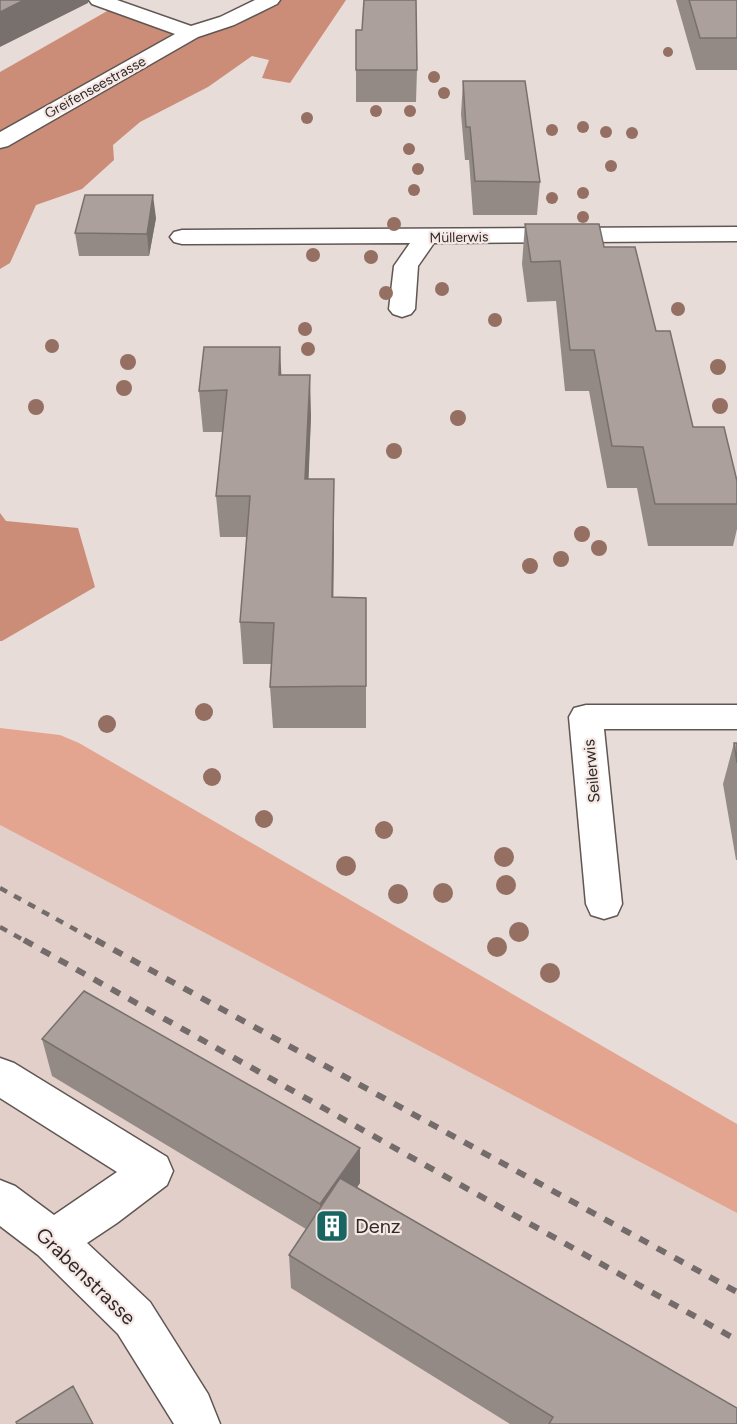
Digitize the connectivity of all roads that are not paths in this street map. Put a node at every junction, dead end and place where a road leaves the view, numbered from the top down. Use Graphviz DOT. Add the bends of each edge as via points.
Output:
graph roads {
  1 [pos="99,0"];
  2 [pos="231,0"];
  3 [pos="270,0"];
  4 [pos="191,33"];
  5 [pos="0,141"];
  6 [pos="737,234"];
  7 [pos="182,237"];
  8 [pos="426,237"];
  9 [pos="402,309"];
  10 [pos="737,717"];
  11 [pos="604,904"];
  12 [pos="0,1076"];
  13 [pos="0,1200"];
  14 [pos="53,1240"];
  15 [pos="197,1424"];
  1 -- 4 [label="street"];
  2 -- 4 [label="street, Greifenseestrasse" via="207,14"];
  3 -- 4 [label="street, Greifenseestrasse"];
  4 -- 5 [label="street, Greifenseestrasse"];
  6 -- 8 [label="street, Müllerwis"];
  7 -- 8 [label="street, Müllerwis"];
  8 -- 9 [label="street" via="406,266"];
  10 -- 11 [label="street, Seilerwis" via="586,717"];
  12 -- 14 [label="street" via="152,1171"];
  13 -- 14 [label="street, Grabenstrasse"];
  14 -- 15 [label="street, Grabenstrasse" via="134,1318"];
}
